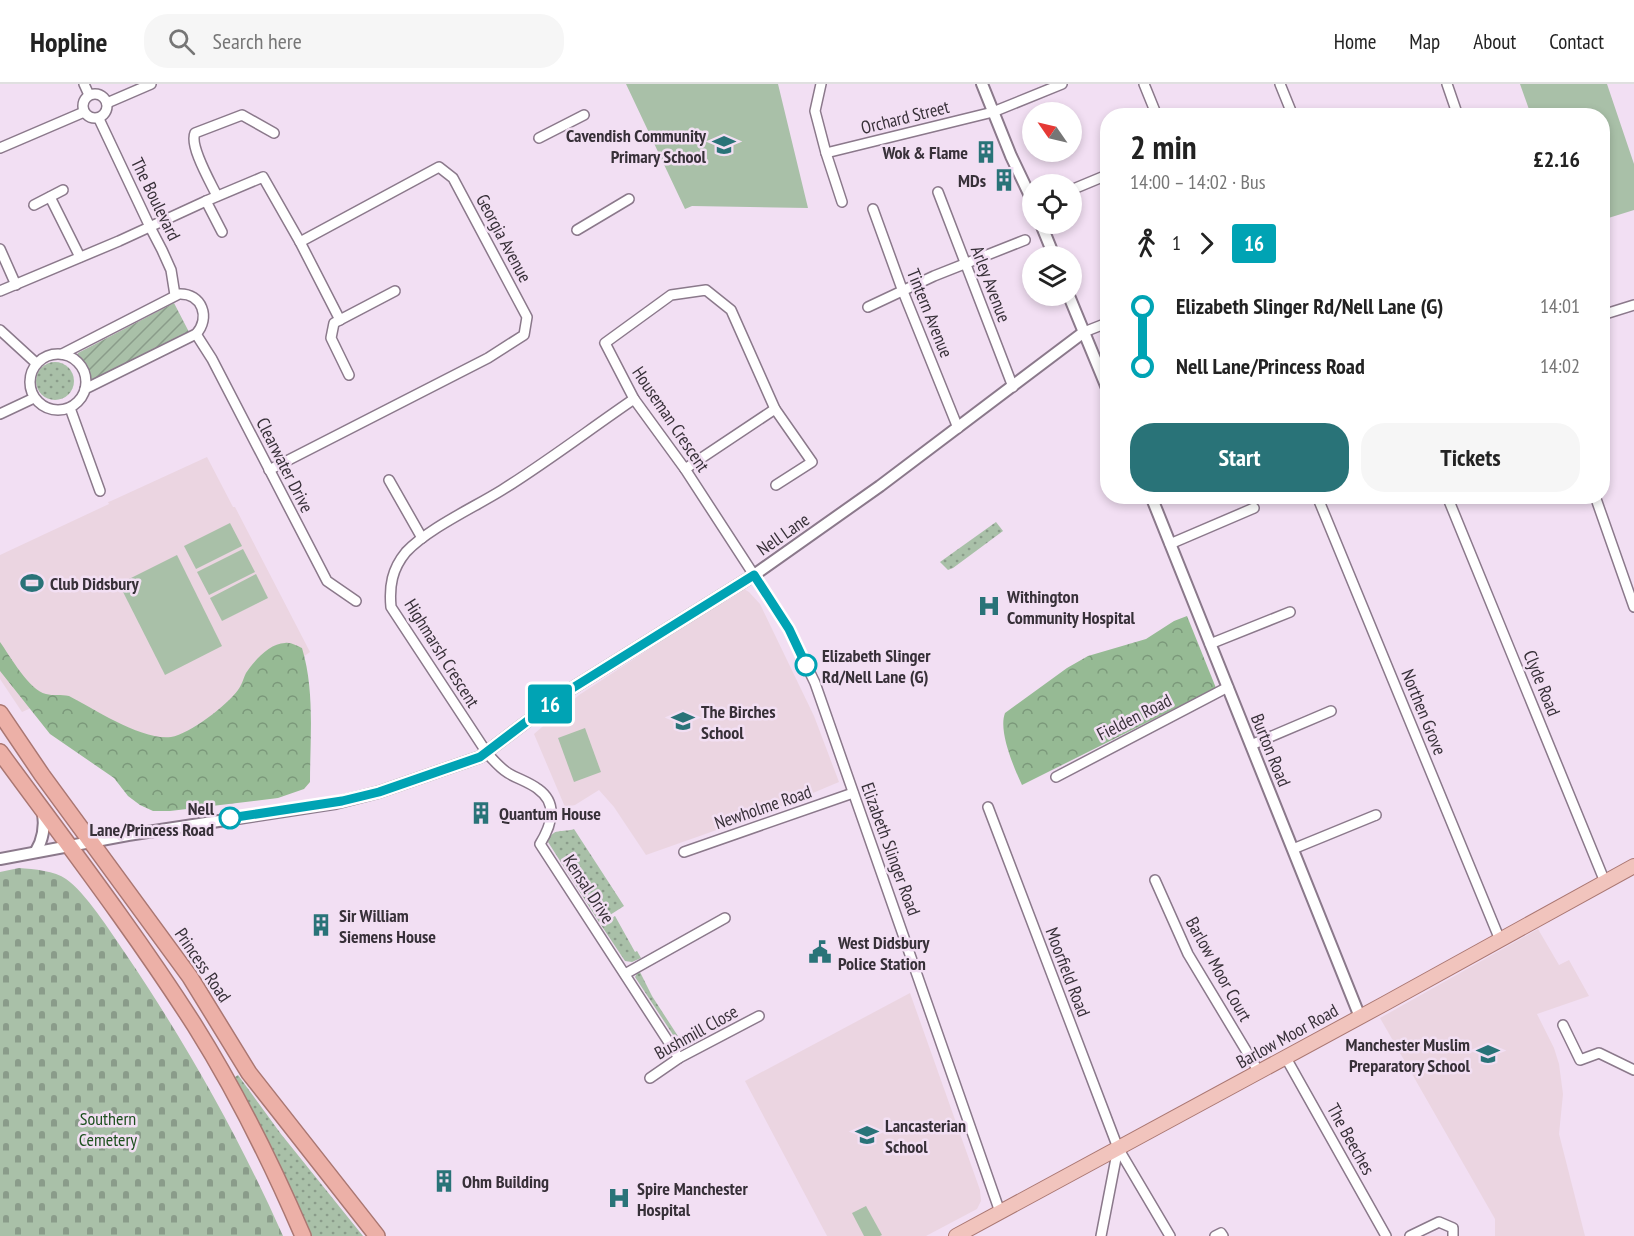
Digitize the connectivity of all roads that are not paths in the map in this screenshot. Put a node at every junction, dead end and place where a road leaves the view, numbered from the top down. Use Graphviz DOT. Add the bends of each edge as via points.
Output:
graph roads {
  1 [pos="84,84"];
  2 [pos="151,84"];
  3 [pos="821,84"];
  4 [pos="982,84"];
  5 [pos="1062,84"];
  6 [pos="1144,84"];
  7 [pos="1280,84"];
  8 [pos="1447,84"];
  9 [pos="89,95"];
  10 [pos="107,103"];
  11 [pos="1154,108"];
  12 [pos="1290,108"];
  13 [pos="1455,108"];
  14 [pos="84,112"];
  15 [pos="993,112"];
  16 [pos="584,116"];
  17 [pos="99,119"];
  18 [pos="274,132"];
  19 [pos="539,138"];
  20 [pos="0,148"];
  21 [pos="826,153"];
  22 [pos="1100,177"];
  23 [pos="1022,179"];
  24 [pos="1082,185"];
  25 [pos="63,190"];
  26 [pos="938,192"];
  27 [pos="217,196"];
  28 [pos="50,197"];
  29 [pos="629,199"];
  30 [pos="206,201"];
  31 [pos="842,202"];
  32 [pos="33,205"];
  33 [pos="873,209"];
  34 [pos="150,227"];
  35 [pos="577,230"];
  36 [pos="222,232"];
  37 [pos="1025,240"];
  38 [pos="300,242"];
  39 [pos="0,249"];
  40 [pos="80,258"];
  41 [pos="965,263"];
  42 [pos="16,285"];
  43 [pos="902,289"];
  44 [pos="0,291"];
  45 [pos="395,291"];
  46 [pos="175,296"];
  47 [pos="1634,305"];
  48 [pos="1074,306"];
  49 [pos="868,307"];
  50 [pos="1610,312"];
  51 [pos="340,320"];
  52 [pos="1100,326"];
  53 [pos="0,330"];
  54 [pos="1084,332"];
  55 [pos="196,334"];
  56 [pos="62,354"];
  57 [pos="36,363"];
  58 [pos="1100,371"];
  59 [pos="349,375"];
  60 [pos="1013,387"];
  61 [pos="85,389"];
  62 [pos="34,398"];
  63 [pos="634,399"];
  64 [pos="69,408"];
  65 [pos="775,409"];
  66 [pos="0,414"];
  67 [pos="958,428"];
  68 [pos="685,469"];
  69 [pos="269,470"];
  70 [pos="389,480"];
  71 [pos="776,485"];
  72 [pos="100,491"];
  73 [pos="1154,504"];
  74 [pos="1320,504"];
  75 [pos="1450,504"];
  76 [pos="1598,504"];
  77 [pos="1254,508"];
  78 [pos="422,538"];
  79 [pos="1170,544"];
  80 [pos="754,575"];
  81 [pos="356,601"];
  82 [pos="1634,607"];
  83 [pos="1290,612"];
  84 [pos="1210,644"];
  85 [pos="1228,687"];
  86 [pos="1331,711"];
  87 [pos="0,713"];
  88 [pos="1251,746"];
  89 [pos="0,752"];
  90 [pos="486,753"];
  91 [pos="1056,777"];
  92 [pos="853,793"];
  93 [pos="988,807"];
  94 [pos="43,810"];
  95 [pos="1376,815"];
  96 [pos="90,841"];
  97 [pos="69,846"];
  98 [pos="1293,849"];
  99 [pos="36,851"];
  100 [pos="684,852"];
  101 [pos="0,859"];
  102 [pos="1634,866"];
  103 [pos="1155,880"];
  104 [pos="1605,882"];
  105 [pos="725,918"];
  106 [pos="1500,940"];
  107 [pos="625,974"];
  108 [pos="759,1016"];
  109 [pos="1360,1017"];
  110 [pos="1563,1025"];
  111 [pos="679,1058"];
  112 [pos="1286,1058"];
  113 [pos="1634,1070"];
  114 [pos="1259,1072"];
  115 [pos="650,1078"];
  116 [pos="1118,1148"];
  117 [pos="1000,1212"];
  118 [pos="303,1236"];
  119 [pos="377,1236"];
  120 [pos="956,1236"];
  121 [pos="1101,1236"];
  122 [pos="1170,1236"];
  123 [pos="1215,1236"];
  124 [pos="1223,1236"];
  125 [pos="1386,1236"];
  126 [pos="1410,1236"];
  127 [pos="1453,1236"];
  1 -- 9 [label="street"];
  2 -- 10 [label="street"];
  3 -- 21 [label="street" via="815,111"];
  4 -- 15 [label="street"];
  5 -- 15 [label="street, Orchard Street"];
  6 -- 11 [label="street"];
  7 -- 12 [label="street"];
  8 -- 13 [label="street"];
  9 -- 10 [label="street" via="100,95"];
  9 -- 14 [label="street" via="84,101"];
  10 -- 17 [label="street" via="107,111"];
  14 -- 17 [label="street"];
  14 -- 20 [label="street"];
  15 -- 21 [label="street, Orchard Street"];
  15 -- 23 [label="street"];
  16 -- 19 [label="street"];
  17 -- 34 [label="street, The Boulevard"];
  18 -- 27 [label="street" via="236,115 195,133 196,150"];
  21 -- 31 [label="street"];
  22 -- 24 [label="street"];
  25 -- 28 [label="street"];
  26 -- 41 [label="street, Arley Avenue"];
  27 -- 30 [label="street"];
  27 -- 38 [label="street" via="262,177"];
  28 -- 32 [label="street"];
  28 -- 40 [label="street"];
  29 -- 35 [label="street"];
  30 -- 34 [label="street"];
  30 -- 36 [label="street"];
  33 -- 43 [label="street, Tintern Avenue"];
  34 -- 40 [label="street"];
  34 -- 46 [label="street, The Boulevard" via="171,270"];
  37 -- 41 [label="street"];
  38 -- 51 [label="street"];
  38 -- 69 [label="street, Georgia Avenue" via="439,167 453,178 527,317 524,335 488,358"];
  39 -- 42 [label="street"];
  40 -- 42 [label="street"];
  41 -- 43 [label="street"];
  41 -- 60 [label="street, Arley Avenue"];
  42 -- 44 [label="street"];
  43 -- 49 [label="street"];
  43 -- 67 [label="street, Tintern Avenue"];
  45 -- 51 [label="street"];
  46 -- 55 [label="street" via="188,294 202,306 204,323"];
  46 -- 56 [label="street"];
  47 -- 50 [label="street"];
  48 -- 54 [label="street"];
  51 -- 59 [label="street" via="334,324 331,338"];
  52 -- 54 [label="street"];
  53 -- 57 [label="street"];
  54 -- 58 [label="street"];
  54 -- 60 [label="street, Nell Lane"];
  55 -- 61 [label="street"];
  55 -- 69 [label="street, Clearwater Drive"];
  56 -- 57 [label="street" via="52,354"];
  56 -- 61 [label="street" via="82,368"];
  57 -- 62 [label="street" via="29,380"];
  60 -- 67 [label="street, Nell Lane"];
  61 -- 64 [label="street" via="80,400"];
  62 -- 64 [label="street" via="49,409"];
  62 -- 66 [label="street"];
  63 -- 65 [label="street, Houseman Crescent" via="605,343 671,295 706,290 731,310"];
  63 -- 68 [label="street, Houseman Crescent"];
  63 -- 78 [label="street, Highmarsh Crescent" via="505,488"];
  64 -- 72 [label="street"];
  65 -- 68 [label="street"];
  65 -- 71 [label="street, Houseman Crescent" via="812,462"];
  67 -- 80 [label="street, Nell Lane"];
  68 -- 80 [label="street, Houseman Crescent"];
  69 -- 81 [label="street, Clearwater Drive" via="327,581"];
  70 -- 78 [label="street"];
  73 -- 79 [label="street, Burton Road"];
  74 -- 106 [label="street, Northen Grove"];
  75 -- 104 [label="street, Clyde Road"];
  76 -- 82 [label="street"];
  77 -- 79 [label="street"];
  78 -- 90 [label="street, Highmarsh Crescent" via="393,572 391,607"];
  79 -- 84 [label="street, Burton Road"];
  80 -- 90 [label="street, Nell Lane" via="563,694"];
  80 -- 92 [label="street, Elizabeth Slinger Road" via="789,629 815,683"];
  83 -- 84 [label="street"];
  84 -- 85 [label="street, Burton Road"];
  85 -- 88 [label="street, Burton Road"];
  85 -- 91 [label="street, Fielden Road"];
  86 -- 88 [label="street"];
  87 -- 96 [label="highway, Princess Road"];
  88 -- 98 [label="street, Burton Road"];
  89 -- 94 [label="highway"];
  90 -- 96 [label="street, Nell Lane" via="402,785 342,801"];
  90 -- 107 [label="street, Kensal Drive" via="547,797 551,822 540,844"];
  92 -- 100 [label="street, Newholme Road"];
  92 -- 117 [label="street, Elizabeth Slinger Road"];
  93 -- 116 [label="street, Moorfield Road"];
  94 -- 97 [label="highway"];
  94 -- 99 [label="street" via="45,828"];
  95 -- 98 [label="street"];
  96 -- 97 [label="street, Nell Lane"];
  96 -- 119 [label="highway, Princess Road" via="190,977 249,1073"];
  97 -- 99 [label="street, Nell Lane"];
  97 -- 118 [label="highway" via="195,1026 261,1142"];
  98 -- 109 [label="street, Burton Road"];
  99 -- 101 [label="street, Nell Lane"];
  102 -- 104 [label="main road, Barlow Moor Road"];
  103 -- 114 [label="street, Barlow Moor Court" via="1188,954"];
  104 -- 106 [label="main road, Barlow Moor Road"];
  105 -- 107 [label="street"];
  106 -- 109 [label="main road, Barlow Moor Road"];
  107 -- 111 [label="street, Kensal Drive"];
  108 -- 111 [label="street, Bushmill Close"];
  109 -- 112 [label="main road, Barlow Moor Road"];
  110 -- 113 [label="street" via="1580,1060 1599,1053"];
  111 -- 115 [label="street, Bushmill Close"];
  112 -- 114 [label="main road, Barlow Moor Road"];
  112 -- 125 [label="street, The Beeches"];
  114 -- 116 [label="main road, Barlow Moor Road"];
  116 -- 117 [label="main road, Barlow Moor Road"];
  116 -- 121 [label="street"];
  116 -- 122 [label="street, Moorfield Road"];
  117 -- 120 [label="main road, Barlow Moor Road"];
  123 -- 124 [label="street"];
  126 -- 127 [label="street" via="1439,1222 1453,1228"];
}
